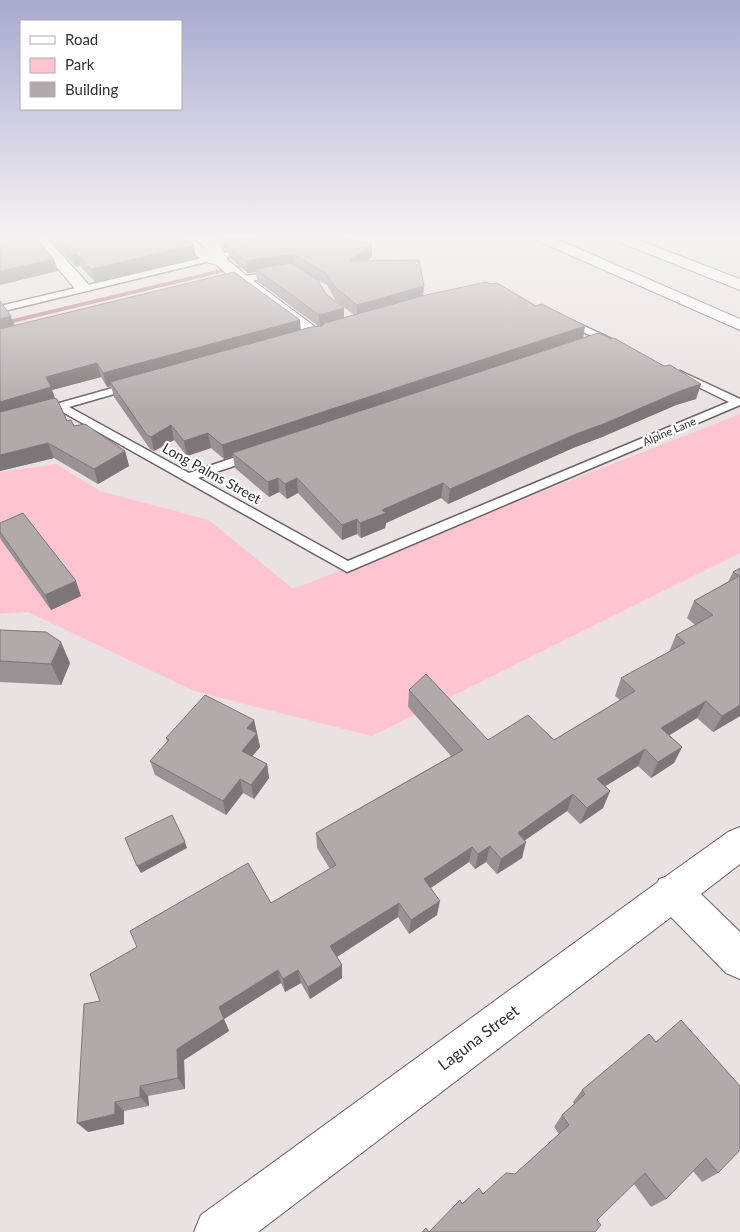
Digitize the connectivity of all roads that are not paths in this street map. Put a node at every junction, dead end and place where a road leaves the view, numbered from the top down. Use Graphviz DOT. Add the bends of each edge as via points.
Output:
graph roads {
  1 [pos="57,294"];
  2 [pos="264,294"];
  3 [pos="672,294"];
  4 [pos="0,309"];
  5 [pos="560,318"];
  6 [pos="740,325"];
  7 [pos="316,334"];
  8 [pos="604,338"];
  9 [pos="585,344"];
  10 [pos="622,347"];
  11 [pos="666,368"];
  12 [pos="146,382"];
  13 [pos="60,406"];
  14 [pos="34,414"];
  15 [pos="265,452"];
  16 [pos="189,477"];
  17 [pos="348,567"];
  18 [pos="740,843"];
  19 [pos="672,892"];
  20 [pos="740,959"];
  21 [pos="218,1232"];
  1 -- 4 [label="lane"];
  2 -- 7 [label="main road"];
  3 -- 6 [label="main road"];
  5 -- 8 [label="lane"];
  8 -- 9 [label="lane"];
  8 -- 10 [label="lane"];
  11 -- 17 [label="lane, Alpine Lane" via="738,402"];
  12 -- 13 [label="lane"];
  13 -- 14 [label="lane"];
  13 -- 16 [label="lane, Long Palms Street"];
  15 -- 16 [label="lane"];
  16 -- 17 [label="lane, Long Palms Street"];
  18 -- 19 [label="main road, Laguna Street"];
  19 -- 20 [label="main road"];
  19 -- 21 [label="main road, Laguna Street"];
}
